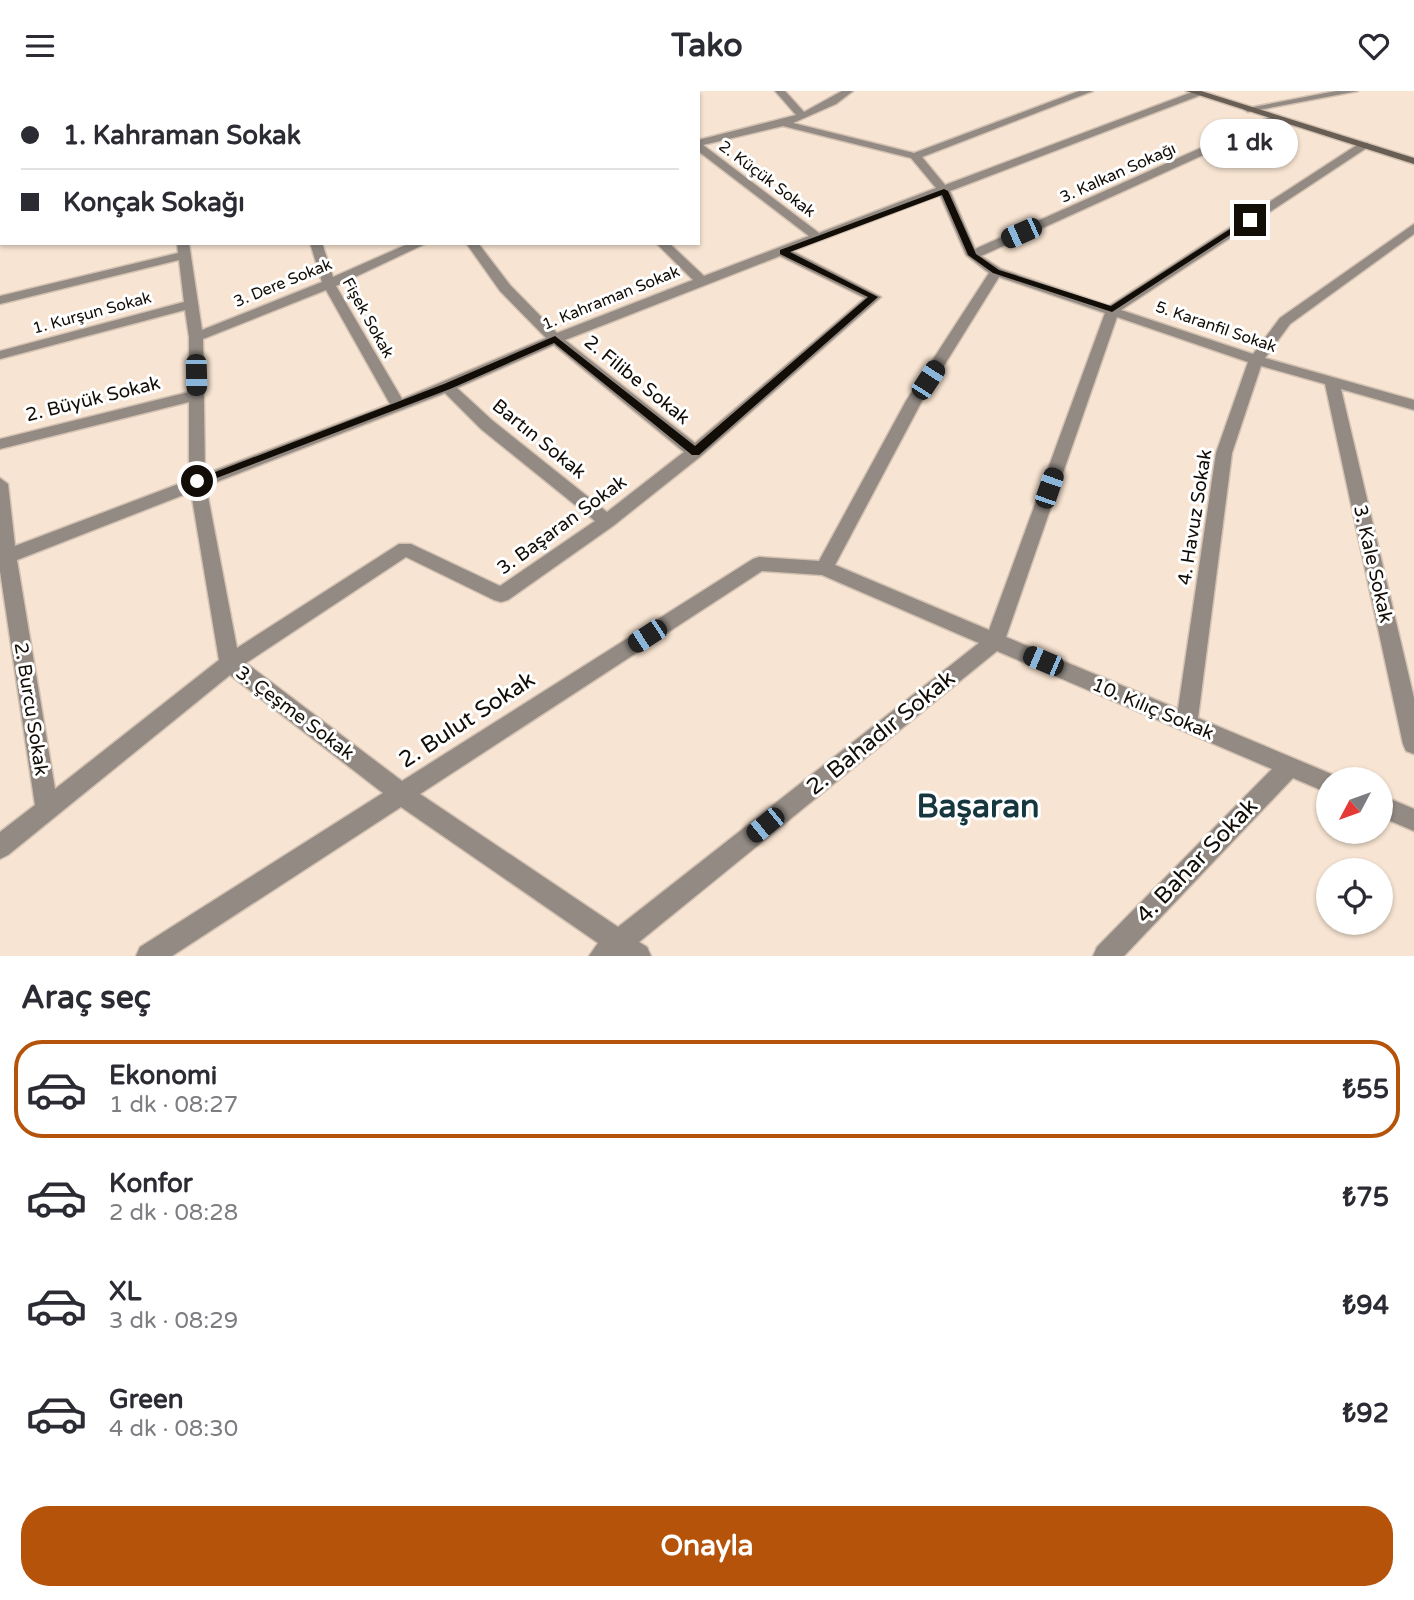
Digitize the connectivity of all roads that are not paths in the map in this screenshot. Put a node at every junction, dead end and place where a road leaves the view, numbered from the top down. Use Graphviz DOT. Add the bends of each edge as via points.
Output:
graph roads {
  1 [pos="780,91"];
  2 [pos="848,91"];
  3 [pos="1088,91"];
  4 [pos="1353,91"];
  5 [pos="1195,92"];
  6 [pos="1317,93"];
  7 [pos="1248,109"];
  8 [pos="802,115"];
  9 [pos="1276,118"];
  10 [pos="783,123"];
  11 [pos="700,144"];
  12 [pos="1364,145"];
  13 [pos="700,147"];
  14 [pos="915,156"];
  15 [pos="1414,161"];
  16 [pos="944,191"];
  17 [pos="1414,228"];
  18 [pos="817,237"];
  19 [pos="317,245"];
  20 [pos="416,245"];
  21 [pos="473,245"];
  22 [pos="664,245"];
  23 [pos="184,249"];
  24 [pos="783,252"];
  25 [pos="972,255"];
  26 [pos="996,272"];
  27 [pos="702,281"];
  28 [pos="328,284"];
  29 [pos="0,300"];
  30 [pos="192,305"];
  31 [pos="1112,309"];
  32 [pos="195,337"];
  33 [pos="555,339"];
  34 [pos="0,355"];
  35 [pos="1256,360"];
  36 [pos="1332,384"];
  37 [pos="447,387"];
  38 [pos="196,394"];
  39 [pos="398,405"];
  40 [pos="1414,405"];
  41 [pos="0,444"];
  42 [pos="695,452"];
  43 [pos="197,481"];
  44 [pos="0,484"];
  45 [pos="607,521"];
  46 [pos="3,558"];
  47 [pos="824,568"];
  48 [pos="995,641"];
  49 [pos="230,663"];
  50 [pos="1187,723"];
  51 [pos="1414,744"];
  52 [pos="1289,767"];
  53 [pos="1316,778"];
  54 [pos="401,794"];
  55 [pos="47,809"];
  56 [pos="1393,811"];
  57 [pos="1414,820"];
  58 [pos="0,847"];
  59 [pos="611,949"];
  60 [pos="149,956"];
  61 [pos="638,956"];
  62 [pos="1105,956"];
  1 -- 8 [label="street"];
  2 -- 8 [label="street"];
  3 -- 14 [label="street"];
  4 -- 6 [label="street"];
  5 -- 7 [label="main road"];
  5 -- 16 [label="street, 1. Kahraman Sokak"];
  6 -- 7 [label="street"];
  7 -- 9 [label="main road"];
  8 -- 10 [label="street"];
  9 -- 12 [label="main road"];
  9 -- 25 [label="street, 3. Kalkan Sokağı"];
  10 -- 11 [label="street"];
  10 -- 14 [label="street"];
  12 -- 15 [label="main road"];
  12 -- 31 [label="street"];
  13 -- 18 [label="street, 2. Küçük Sokak"];
  14 -- 16 [label="street"];
  16 -- 18 [label="street, 1. Kahraman Sokak"];
  16 -- 25 [label="street"];
  17 -- 35 [label="street, 4. Havuz Sokak" via="1285,321"];
  18 -- 24 [label="street, 1. Kahraman Sokak"];
  19 -- 28 [label="street, Fişek Sokak"];
  20 -- 28 [label="street, 3. Dere Sokak"];
  21 -- 33 [label="street, 2. Filibe Sokak" via="505,288"];
  22 -- 27 [label="street"];
  23 -- 29 [label="street"];
  23 -- 30 [label="street, 3. Çeşme Sokak"];
  24 -- 27 [label="street, 1. Kahraman Sokak"];
  24 -- 42 [label="street, 3. Başaran Sokak" via="874,297"];
  25 -- 26 [label="street, 5. Karanfil Sokak"];
  26 -- 31 [label="street, 5. Karanfil Sokak"];
  26 -- 47 [label="street" via="914,401"];
  27 -- 33 [label="street, 1. Kahraman Sokak"];
  28 -- 32 [label="street, 3. Dere Sokak"];
  28 -- 39 [label="street, Fişek Sokak"];
  30 -- 32 [label="street, 3. Çeşme Sokak"];
  30 -- 34 [label="street, 1. Kurşun Sokak"];
  31 -- 35 [label="street, 5. Karanfil Sokak"];
  31 -- 48 [label="street"];
  32 -- 38 [label="street, 3. Çeşme Sokak"];
  33 -- 37 [label="street, 1. Kahraman Sokak"];
  33 -- 42 [label="street, 2. Filibe Sokak"];
  35 -- 36 [label="street, 5. Karanfil Sokak"];
  35 -- 50 [label="street, 4. Havuz Sokak" via="1224,453"];
  36 -- 40 [label="street, 5. Karanfil Sokak"];
  36 -- 51 [label="street, 3. Kale Sokak"];
  37 -- 39 [label="street, 1. Kahraman Sokak"];
  37 -- 45 [label="street, Bartın Sokak"];
  38 -- 41 [label="street, 2. Büyük Sokak"];
  38 -- 43 [label="street, 3. Çeşme Sokak"];
  39 -- 43 [label="street, 1. Kahraman Sokak"];
  42 -- 45 [label="street, 3. Başaran Sokak"];
  43 -- 46 [label="street, 1. Kahraman Sokak"];
  43 -- 49 [label="street, 3. Çeşme Sokak"];
  44 -- 46 [label="street, 2. Burcu Sokak"];
  45 -- 49 [label="street, 3. Başaran Sokak" via="501,595 405,549"];
  46 -- 55 [label="street, 2. Burcu Sokak"];
  47 -- 48 [label="street, 10. Kılıç Sokak"];
  47 -- 54 [label="street, 2. Bulut Sokak" via="759,564"];
  48 -- 50 [label="street, 10. Kılıç Sokak"];
  48 -- 59 [label="street, 2. Bahadır Sokak"];
  49 -- 54 [label="street, 3. Çeşme Sokak"];
  49 -- 55 [label="street, 3. Başaran Sokak"];
  50 -- 52 [label="street, 10. Kılıç Sokak"];
  52 -- 53 [label="street, 10. Kılıç Sokak"];
  52 -- 62 [label="street, 4. Bahar Sokak"];
  54 -- 59 [label="street, 3. Çeşme Sokak"];
  54 -- 60 [label="street, 2. Bulut Sokak"];
  55 -- 58 [label="street, 3. Başaran Sokak"];
  56 -- 57 [label="street"];
  59 -- 61 [label="street, 3. Çeşme Sokak"];
}
